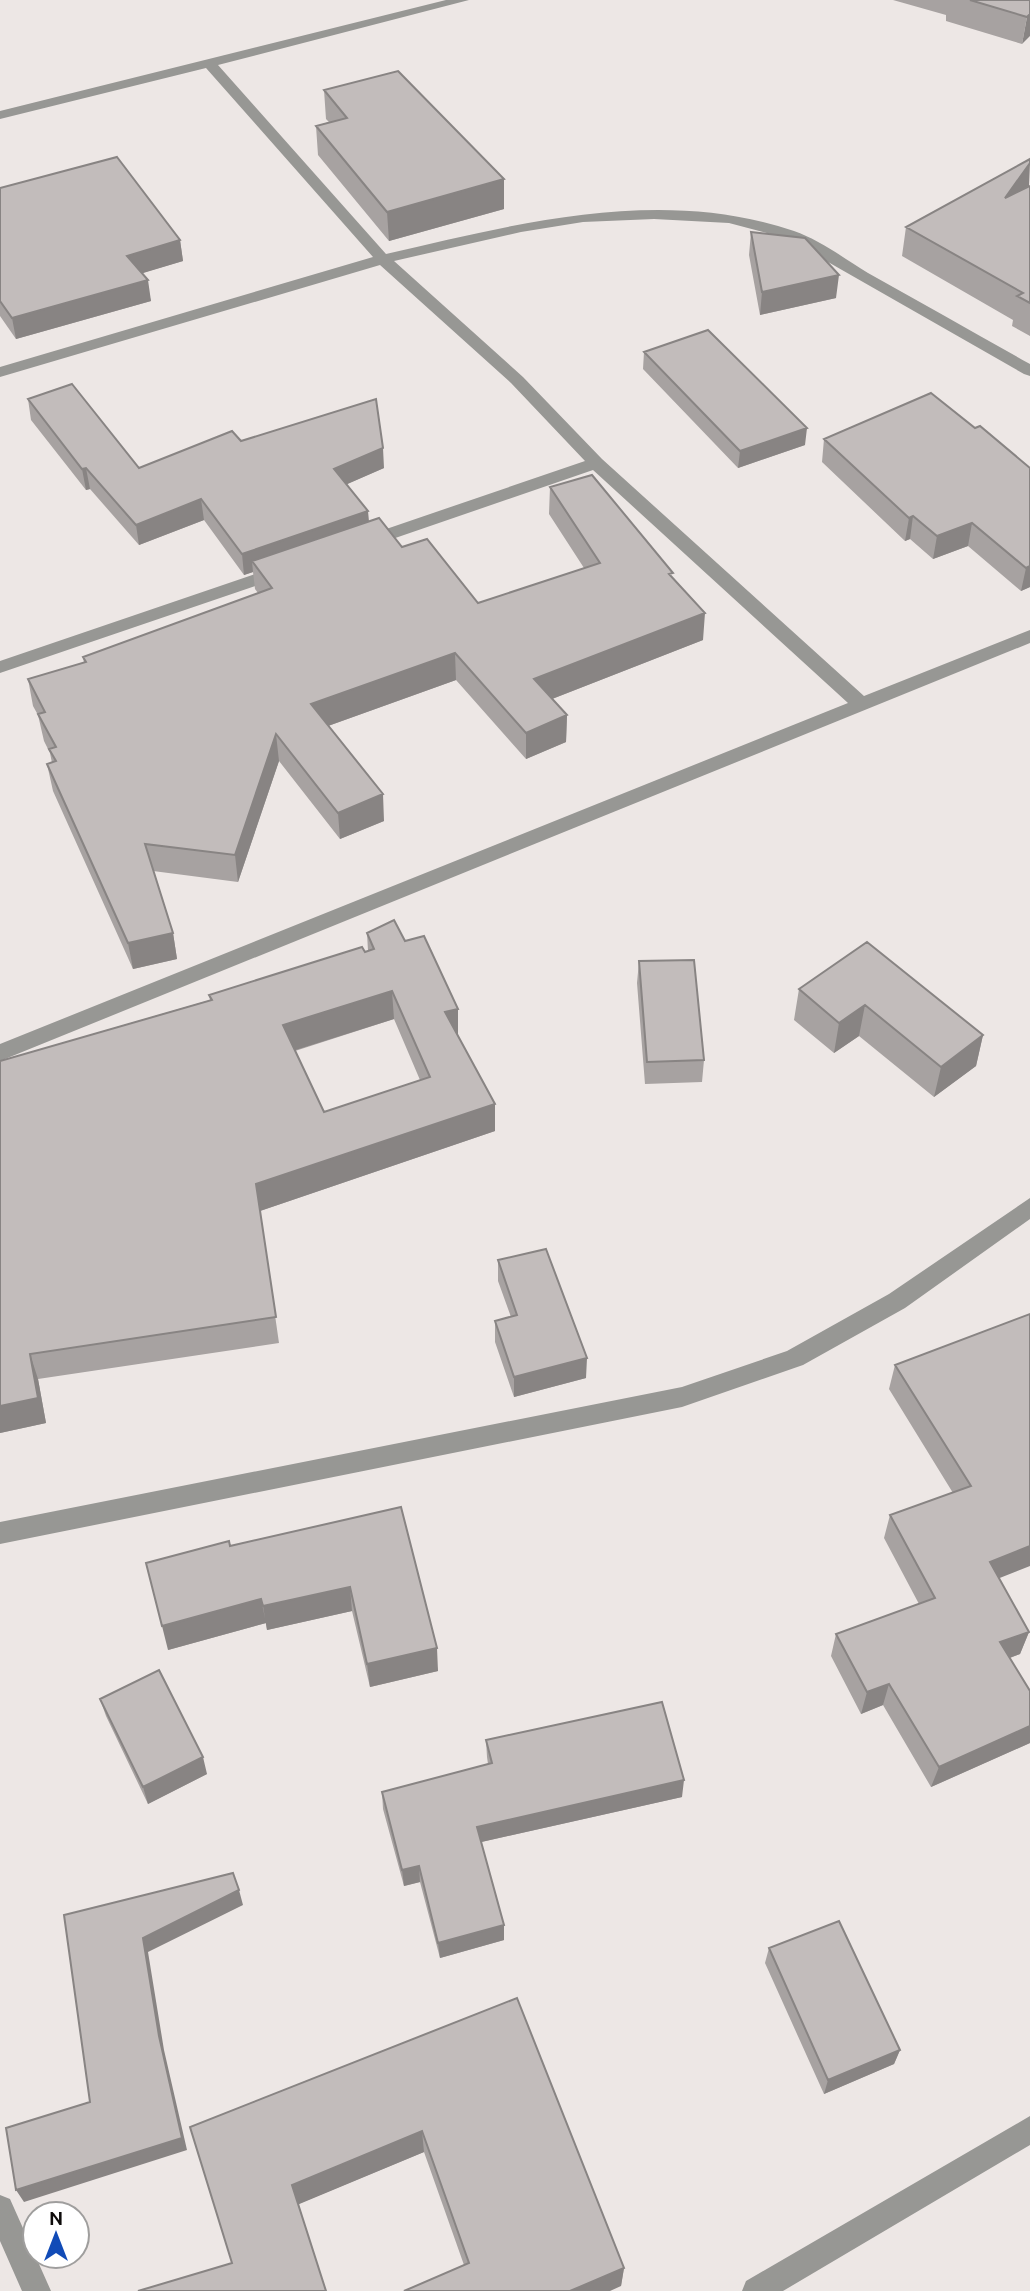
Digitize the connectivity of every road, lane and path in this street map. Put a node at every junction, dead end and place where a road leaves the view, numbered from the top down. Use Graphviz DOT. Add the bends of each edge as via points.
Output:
graph roads {
  1 [pos="461,0"];
  2 [pos="207,61"];
  3 [pos="0,115"];
  4 [pos="383,259"];
  5 [pos="1030,370"];
  6 [pos="0,372"];
  7 [pos="596,463"];
  8 [pos="350,547"];
  9 [pos="298,565"];
  10 [pos="1030,636"];
  11 [pos="0,667"];
  12 [pos="862,705"];
  13 [pos="0,1053"];
  14 [pos="1030,1207"];
  15 [pos="0,1533"];
  16 [pos="1030,2130"];
  17 [pos="0,2208"];
  18 [pos="37,2291"];
  19 [pos="757,2291"];
  1 -- 2 [label="street"];
  2 -- 3 [label="street"];
  2 -- 4 [label="street"];
  4 -- 5 [label="street" via="583,218 729,219 791,235"];
  4 -- 6 [label="street"];
  4 -- 7 [label="street" via="517,380"];
  7 -- 8 [label="street"];
  7 -- 12 [label="street"];
  9 -- 11 [label="street"];
  10 -- 12 [label="street"];
  12 -- 13 [label="street"];
  14 -- 15 [label="street" via="897,1301 795,1358 682,1397"];
  16 -- 19 [label="street"];
  17 -- 18 [label="street"];
}
